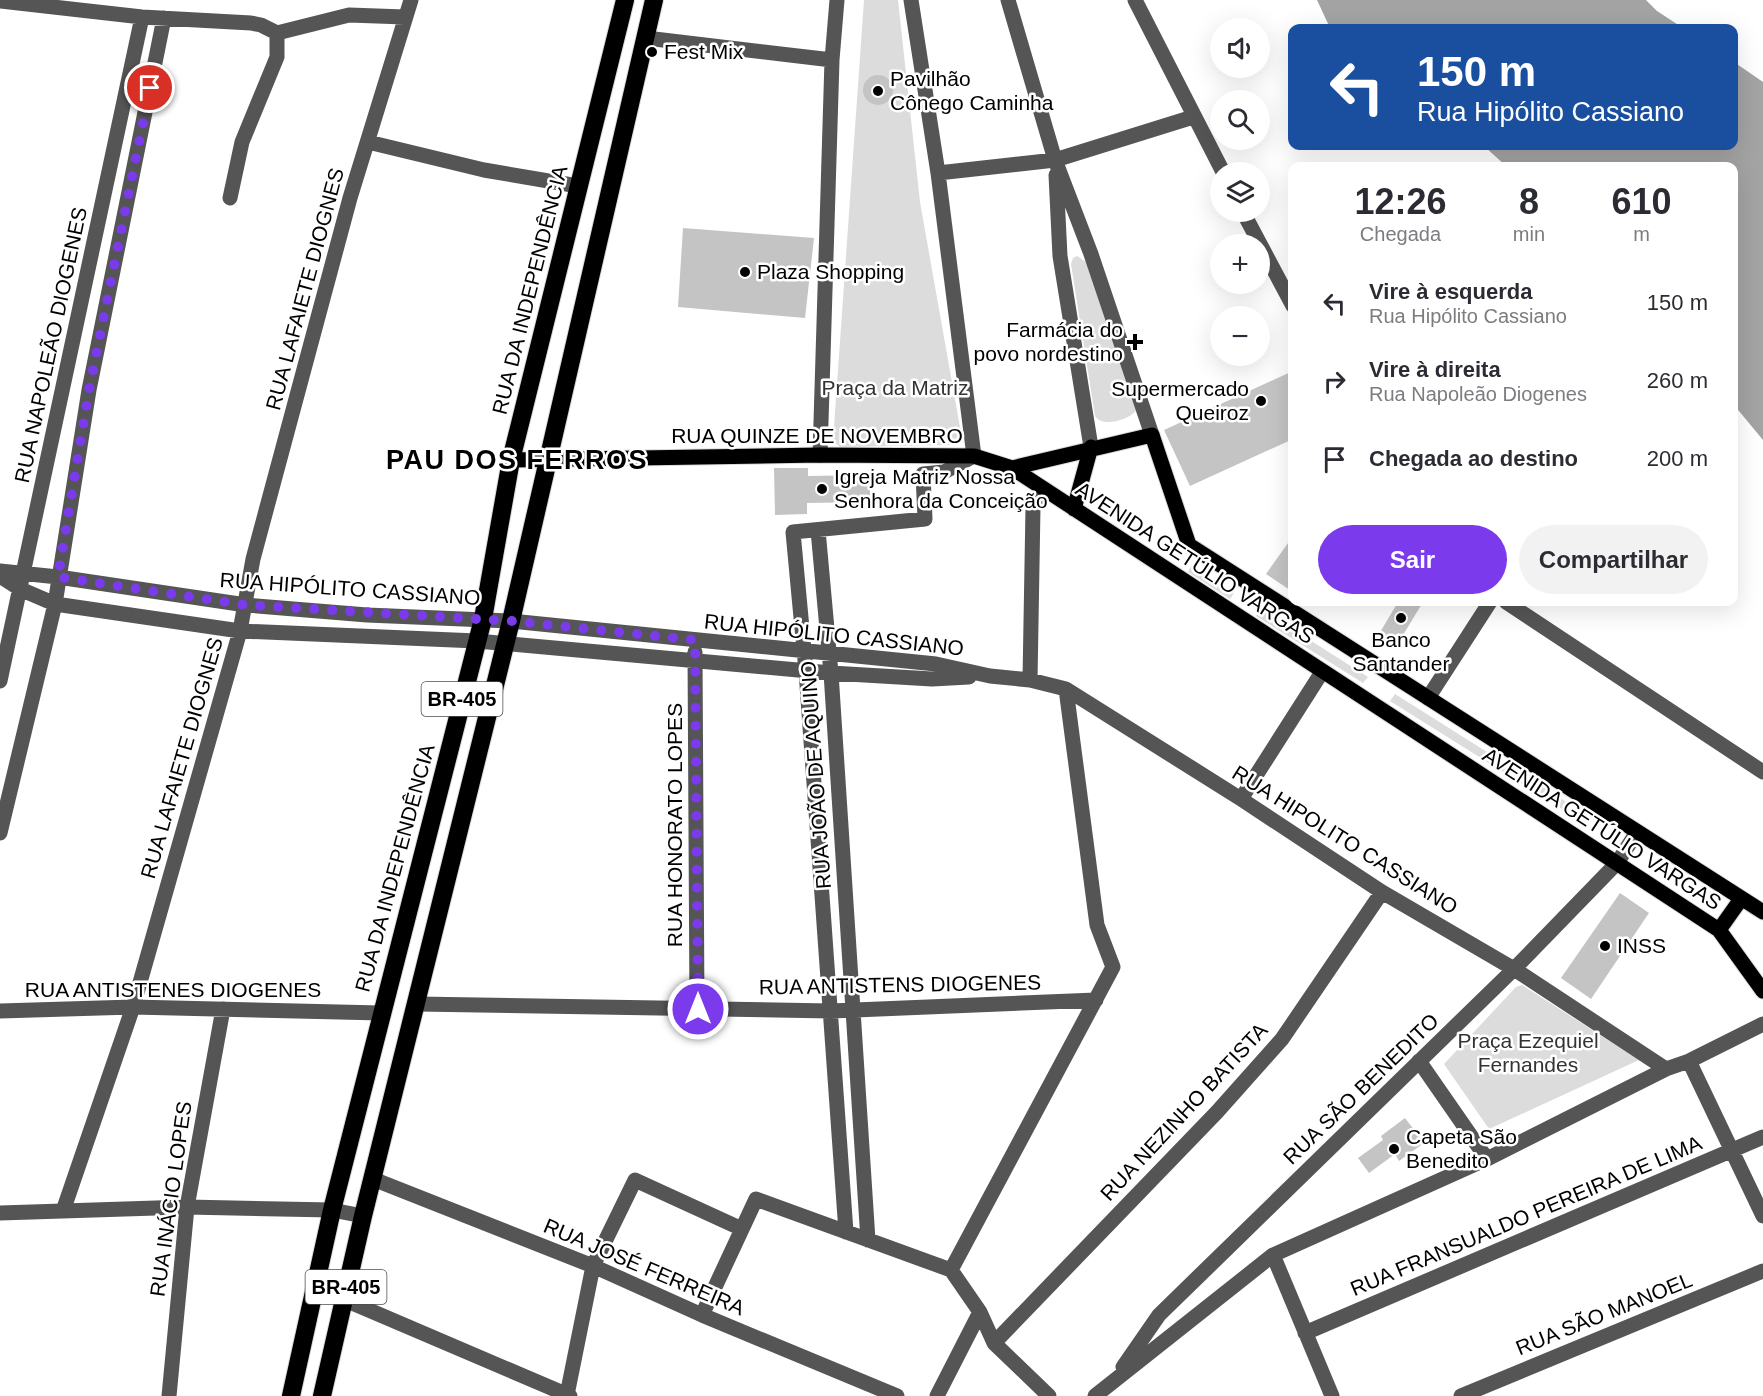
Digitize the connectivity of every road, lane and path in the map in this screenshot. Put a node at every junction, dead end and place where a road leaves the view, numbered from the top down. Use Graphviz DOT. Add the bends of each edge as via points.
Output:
graph roads {
  1 [pos="411,0"];
  2 [pos="625,0"];
  3 [pos="654,0"];
  4 [pos="837,0"];
  5 [pos="912,0"];
  6 [pos="1008,0"];
  7 [pos="1135,0"];
  8 [pos="2,1"];
  9 [pos="142,17"];
  10 [pos="405,17"];
  11 [pos="164,18"];
  12 [pos="277,33"];
  13 [pos="646,38"];
  14 [pos="832,60"];
  15 [pos="123,106"];
  16 [pos="145,111"];
  17 [pos="1194,117"];
  18 [pos="368,141"];
  19 [pos="1055,160"];
  20 [pos="1218,162"];
  21 [pos="938,173"];
  22 [pos="578,186"];
  23 [pos="230,198"];
  24 [pos="1248,222"];
  25 [pos="1288,297"];
  26 [pos="63,387"];
  27 [pos="89,390"];
  28 [pos="1152,435"];
  29 [pos="1091,447"];
  30 [pos="820,455"];
  31 [pos="974,456"];
  32 [pos="546,459"];
  33 [pos="511,460"];
  34 [pos="1012,468"];
  35 [pos="1047,492"];
  36 [pos="1074,509"];
  37 [pos="818,530"];
  38 [pos="0,571"];
  39 [pos="24,573"];
  40 [pos="0,576"];
  41 [pos="58,577"];
  42 [pos="20,589"];
  43 [pos="55,604"];
  44 [pos="246,605"];
  45 [pos="1487,606"];
  46 [pos="1516,606"];
  47 [pos="483,619"];
  48 [pos="511,621"];
  49 [pos="240,631"];
  50 [pos="695,640"];
  51 [pos="477,641"];
  52 [pos="505,643"];
  53 [pos="804,650"];
  54 [pos="828,652"];
  55 [pos="695,662"];
  56 [pos="806,671"];
  57 [pos="1322,672"];
  58 [pos="831,673"];
  59 [pos="990,676"];
  60 [pos="1030,680"];
  61 [pos="0,681"];
  62 [pos="1066,689"];
  63 [pos="1428,698"];
  64 [pos="1763,772"];
  65 [pos="1241,799"];
  66 [pos="0,832"];
  67 [pos="1637,832"];
  68 [pos="1617,863"];
  69 [pos="1382,892"];
  70 [pos="1741,899"];
  71 [pos="1763,912"];
  72 [pos="1719,930"];
  73 [pos="1514,969"];
  74 [pos="1763,991"];
  75 [pos="1096,1000"];
  76 [pos="417,1004"];
  77 [pos="133,1007"];
  78 [pos="223,1009"];
  79 [pos="698,1009"];
  80 [pos="853,1010"];
  81 [pos="0,1011"];
  82 [pos="831,1011"];
  83 [pos="381,1013"];
  84 [pos="1763,1024"];
  85 [pos="1419,1061"];
  86 [pos="1689,1061"];
  87 [pos="1666,1069"];
  88 [pos="1763,1137"];
  89 [pos="1734,1151"];
  90 [pos="1487,1159"];
  91 [pos="373,1179"];
  92 [pos="187,1207"];
  93 [pos="332,1210"];
  94 [pos="63,1211"];
  95 [pos="0,1213"];
  96 [pos="363,1216"];
  97 [pos="1763,1216"];
  98 [pos="742,1228"];
  99 [pos="846,1232"];
  100 [pos="868,1240"];
  101 [pos="1274,1255"];
  102 [pos="593,1266"];
  103 [pos="951,1270"];
  104 [pos="1763,1271"];
  105 [pos="343,1299"];
  106 [pos="980,1312"];
  107 [pos="702,1316"];
  108 [pos="1305,1333"];
  109 [pos="994,1343"];
  110 [pos="1117,1377"];
  111 [pos="878,1392"];
  112 [pos="169,1396"];
  113 [pos="291,1396"];
  114 [pos="321,1396"];
  115 [pos="568,1396"];
  116 [pos="897,1396"];
  117 [pos="937,1396"];
  118 [pos="1049,1396"];
  119 [pos="1095,1396"];
  120 [pos="1332,1396"];
  121 [pos="1461,1396"];
  1 -- 10 [label="street, RUA LAFAIETE DIOGNES"];
  2 -- 22 [label="highway, RUA DA INDEPENDÊNCIA / BR-405"];
  3 -- 13 [label="highway, BR-405"];
  4 -- 14 [label="street"];
  5 -- 21 [label="street"];
  6 -- 19 [label="street"];
  7 -- 17 [label="street"];
  8 -- 9 [label="street"];
  9 -- 11 [label="street"];
  9 -- 15 [label="street, RUA NAPOLEÃO DIOGENES"];
  10 -- 12 [label="street" via="349,15"];
  10 -- 18 [label="street, RUA LAFAIETE DIOGNES"];
  11 -- 12 [label="street" via="251,23"];
  11 -- 16 [label="street"];
  12 -- 23 [label="street" via="277,57 242,142"];
  13 -- 14 [label="street"];
  13 -- 32 [label="highway, BR-405"];
  14 -- 30 [label="street"];
  15 -- 16 [label="street"];
  15 -- 26 [label="street, RUA NAPOLEÃO DIOGENES"];
  16 -- 27 [label="street"];
  17 -- 19 [label="street"];
  17 -- 20 [label="street"];
  18 -- 22 [label="street" via="484,170"];
  18 -- 44 [label="street, RUA LAFAIETE DIOGNES" via="256,549"];
  19 -- 21 [label="street"];
  19 -- 28 [label="street"];
  19 -- 29 [label="street" via="1060,256"];
  21 -- 31 [label="street"];
  22 -- 33 [label="highway, RUA DA INDEPENDÊNCIA / BR-405"];
  24 -- 25 [label="street"];
  26 -- 27 [label="street"];
  26 -- 39 [label="street, RUA NAPOLEÃO DIOGENES"];
  27 -- 41 [label="street"];
  28 -- 29 [label="main road, AVENIDA GETÚLIO VARGAS"];
  28 -- 63 [label="main road, AVENIDA GETÚLIO VARGAS" via="1189,545"];
  29 -- 34 [label="main road, AVENIDA GETÚLIO VARGAS"];
  29 -- 36 [label="main road"];
  30 -- 31 [label="main road, RUA QUINZE DE NOVEMBRO"];
  30 -- 32 [label="main road, RUA QUINZE DE NOVEMBRO"];
  31 -- 34 [label="main road, RUA QUINZE DE NOVEMBRO"];
  31 -- 37 [label="street" via="944,472 923,474 925,519"];
  32 -- 33 [label="main road, RUA QUINZE DE NOVEMBRO"];
  32 -- 48 [label="highway, BR-405"];
  33 -- 47 [label="highway, RUA DA INDEPENDÊNCIA / BR-405"];
  34 -- 35 [label="main road, AVENIDA GETÚLIO VARGAS"];
  35 -- 36 [label="main road, AVENIDA GETÚLIO VARGAS"];
  35 -- 60 [label="street" via="1033,507"];
  36 -- 57 [label="main road, AVENIDA GETÚLIO VARGAS"];
  37 -- 53 [label="street, RUA JOÃO DE AQUINO" via="793,532"];
  37 -- 54 [label="street, RUA JOÃO DE AQUINO"];
  38 -- 39 [label="street, RUA HIPÓLITO CASSIANO"];
  39 -- 41 [label="street, RUA HIPÓLITO CASSIANO"];
  39 -- 42 [label="street, RUA NAPOLEÃO DIOGENES"];
  40 -- 42 [label="street, RUA HIPÓLITO CASSIANO"];
  41 -- 43 [label="street"];
  41 -- 44 [label="street, RUA HIPÓLITO CASSIANO"];
  42 -- 43 [label="street, RUA HIPÓLITO CASSIANO"];
  42 -- 61 [label="street, RUA NAPOLEÃO DIOGENES"];
  43 -- 49 [label="street, RUA HIPÓLITO CASSIANO"];
  43 -- 66 [label="street"];
  44 -- 47 [label="street, RUA HIPÓLITO CASSIANO"];
  44 -- 49 [label="street, RUA LAFAIETE DIOGNES"];
  45 -- 63 [label="street"];
  46 -- 64 [label="street"];
  47 -- 48 [label="street, RUA HIPÓLITO CASSIANO"];
  47 -- 51 [label="highway, RUA DA INDEPENDÊNCIA / BR-405"];
  48 -- 50 [label="street, RUA HIPÓLITO CASSIANO"];
  48 -- 52 [label="highway, BR-405"];
  49 -- 51 [label="street, RUA HIPÓLITO CASSIANO"];
  49 -- 77 [label="street, RUA LAFAIETE DIOGNES"];
  50 -- 53 [label="street, RUA HIPÓLITO CASSIANO"];
  50 -- 55 [label="street, RUA HONORATO LOPES"];
  51 -- 52 [label="street, RUA HIPÓLITO CASSIANO"];
  51 -- 83 [label="highway, RUA DA INDEPENDÊNCIA / BR-405"];
  52 -- 55 [label="street, RUA HIPÓLITO CASSIANO"];
  52 -- 76 [label="highway, BR-405"];
  53 -- 54 [label="street, RUA HIPÓLITO CASSIANO"];
  53 -- 56 [label="street, RUA JOÃO DE AQUINO"];
  54 -- 58 [label="street, RUA JOÃO DE AQUINO"];
  54 -- 59 [label="street, RUA HIPÓLITO CASSIANO" via="936,664"];
  55 -- 56 [label="street, RUA HIPÓLITO CASSIANO"];
  55 -- 79 [label="street, RUA HONORATO LOPES"];
  56 -- 58 [label="street, RUA HIPÓLITO CASSIANO"];
  56 -- 82 [label="street, RUA JOÃO DE AQUINO"];
  57 -- 65 [label="street"];
  57 -- 68 [label="main road, AVENIDA GETÚLIO VARGAS"];
  58 -- 59 [label="street, RUA HIPÓLITO CASSIANO" via="932,679"];
  58 -- 80 [label="street, RUA JOÃO DE AQUINO"];
  59 -- 60 [label="street, RUA HIPOLITO CASSIANO"];
  60 -- 62 [label="street, RUA HIPOLITO CASSIANO"];
  62 -- 65 [label="street, RUA HIPOLITO CASSIANO"];
  62 -- 75 [label="street" via="1097,925 1113,967"];
  63 -- 67 [label="main road, AVENIDA GETÚLIO VARGAS"];
  65 -- 69 [label="street, RUA HIPOLITO CASSIANO"];
  67 -- 68 [label="street, RUA SÃO BENEDITO"];
  67 -- 70 [label="main road, AVENIDA GETÚLIO VARGAS"];
  68 -- 72 [label="main road, AVENIDA GETÚLIO VARGAS"];
  68 -- 73 [label="street, RUA SÃO BENEDITO"];
  69 -- 73 [label="street, RUA HIPOLITO CASSIANO"];
  69 -- 109 [label="street, RUA NEZINHO BATISTA" via="1282,1039 1217,1112"];
  70 -- 71 [label="main road, AVENIDA GETÚLIO VARGAS"];
  70 -- 72 [label="main road"];
  72 -- 74 [label="main road, AVENIDA GETÚLIO VARGAS"];
  73 -- 85 [label="street, RUA SÃO BENEDITO"];
  73 -- 87 [label="street, RUA HIPOLITO CASSIANO"];
  75 -- 80 [label="street, RUA ANTISTENS DIOGENES"];
  75 -- 103 [label="street"];
  76 -- 79 [label="street, RUA ANTISTENS DIOGENES"];
  76 -- 91 [label="highway, BR-405"];
  77 -- 78 [label="street, RUA ANTISTENES DIOGENES"];
  77 -- 81 [label="street, RUA ANTISTENES DIOGENES"];
  77 -- 94 [label="street, RUA LAFAIETE DIOGNES"];
  78 -- 83 [label="street, RUA ANTISTENES DIOGENES"];
  78 -- 92 [label="street, RUA INÁCIO LOPES"];
  79 -- 82 [label="street, RUA ANTISTENS DIOGENES"];
  80 -- 82 [label="street, RUA ANTISTENS DIOGENES"];
  80 -- 100 [label="street, RUA JOÃO DE AQUINO"];
  82 -- 99 [label="street, RUA JOÃO DE AQUINO"];
  83 -- 93 [label="highway, RUA DA INDEPENDÊNCIA / BR-405"];
  84 -- 86 [label="street"];
  85 -- 90 [label="street"];
  85 -- 110 [label="street, RUA SÃO BENEDITO" via="1159,1315"];
  86 -- 87 [label="street"];
  86 -- 89 [label="street"];
  87 -- 90 [label="street"];
  88 -- 89 [label="street, RUA FRANSUALDO PEREIRA DE LIMA"];
  89 -- 97 [label="street"];
  89 -- 108 [label="street, RUA FRANSUALDO PEREIRA DE LIMA"];
  90 -- 101 [label="street"];
  91 -- 96 [label="highway, BR-405"];
  91 -- 102 [label="street, RUA JOSÉ FERREIRA"];
  92 -- 93 [label="street"];
  92 -- 94 [label="street"];
  92 -- 112 [label="street, RUA INÁCIO LOPES"];
  93 -- 96 [label="street"];
  93 -- 113 [label="highway, RUA DA INDEPENDÊNCIA / BR-405"];
  94 -- 95 [label="street"];
  96 -- 105 [label="highway, BR-405"];
  98 -- 99 [label="street" via="756,1199"];
  98 -- 102 [label="street" via="635,1180"];
  98 -- 107 [label="street"];
  99 -- 100 [label="street"];
  100 -- 103 [label="street"];
  101 -- 108 [label="street"];
  101 -- 110 [label="street"];
  102 -- 107 [label="street, RUA JOSÉ FERREIRA"];
  102 -- 115 [label="street"];
  103 -- 106 [label="street"];
  104 -- 121 [label="street, RUA SÃO MANOEL"];
  105 -- 114 [label="highway, BR-405"];
  105 -- 115 [label="street"];
  106 -- 109 [label="street"];
  106 -- 117 [label="street"];
  107 -- 111 [label="street, RUA JOSÉ FERREIRA"];
  108 -- 120 [label="street"];
  109 -- 118 [label="street"];
  110 -- 119 [label="street"];
  111 -- 116 [label="street, RUA JOSÉ FERREIRA"];
}
